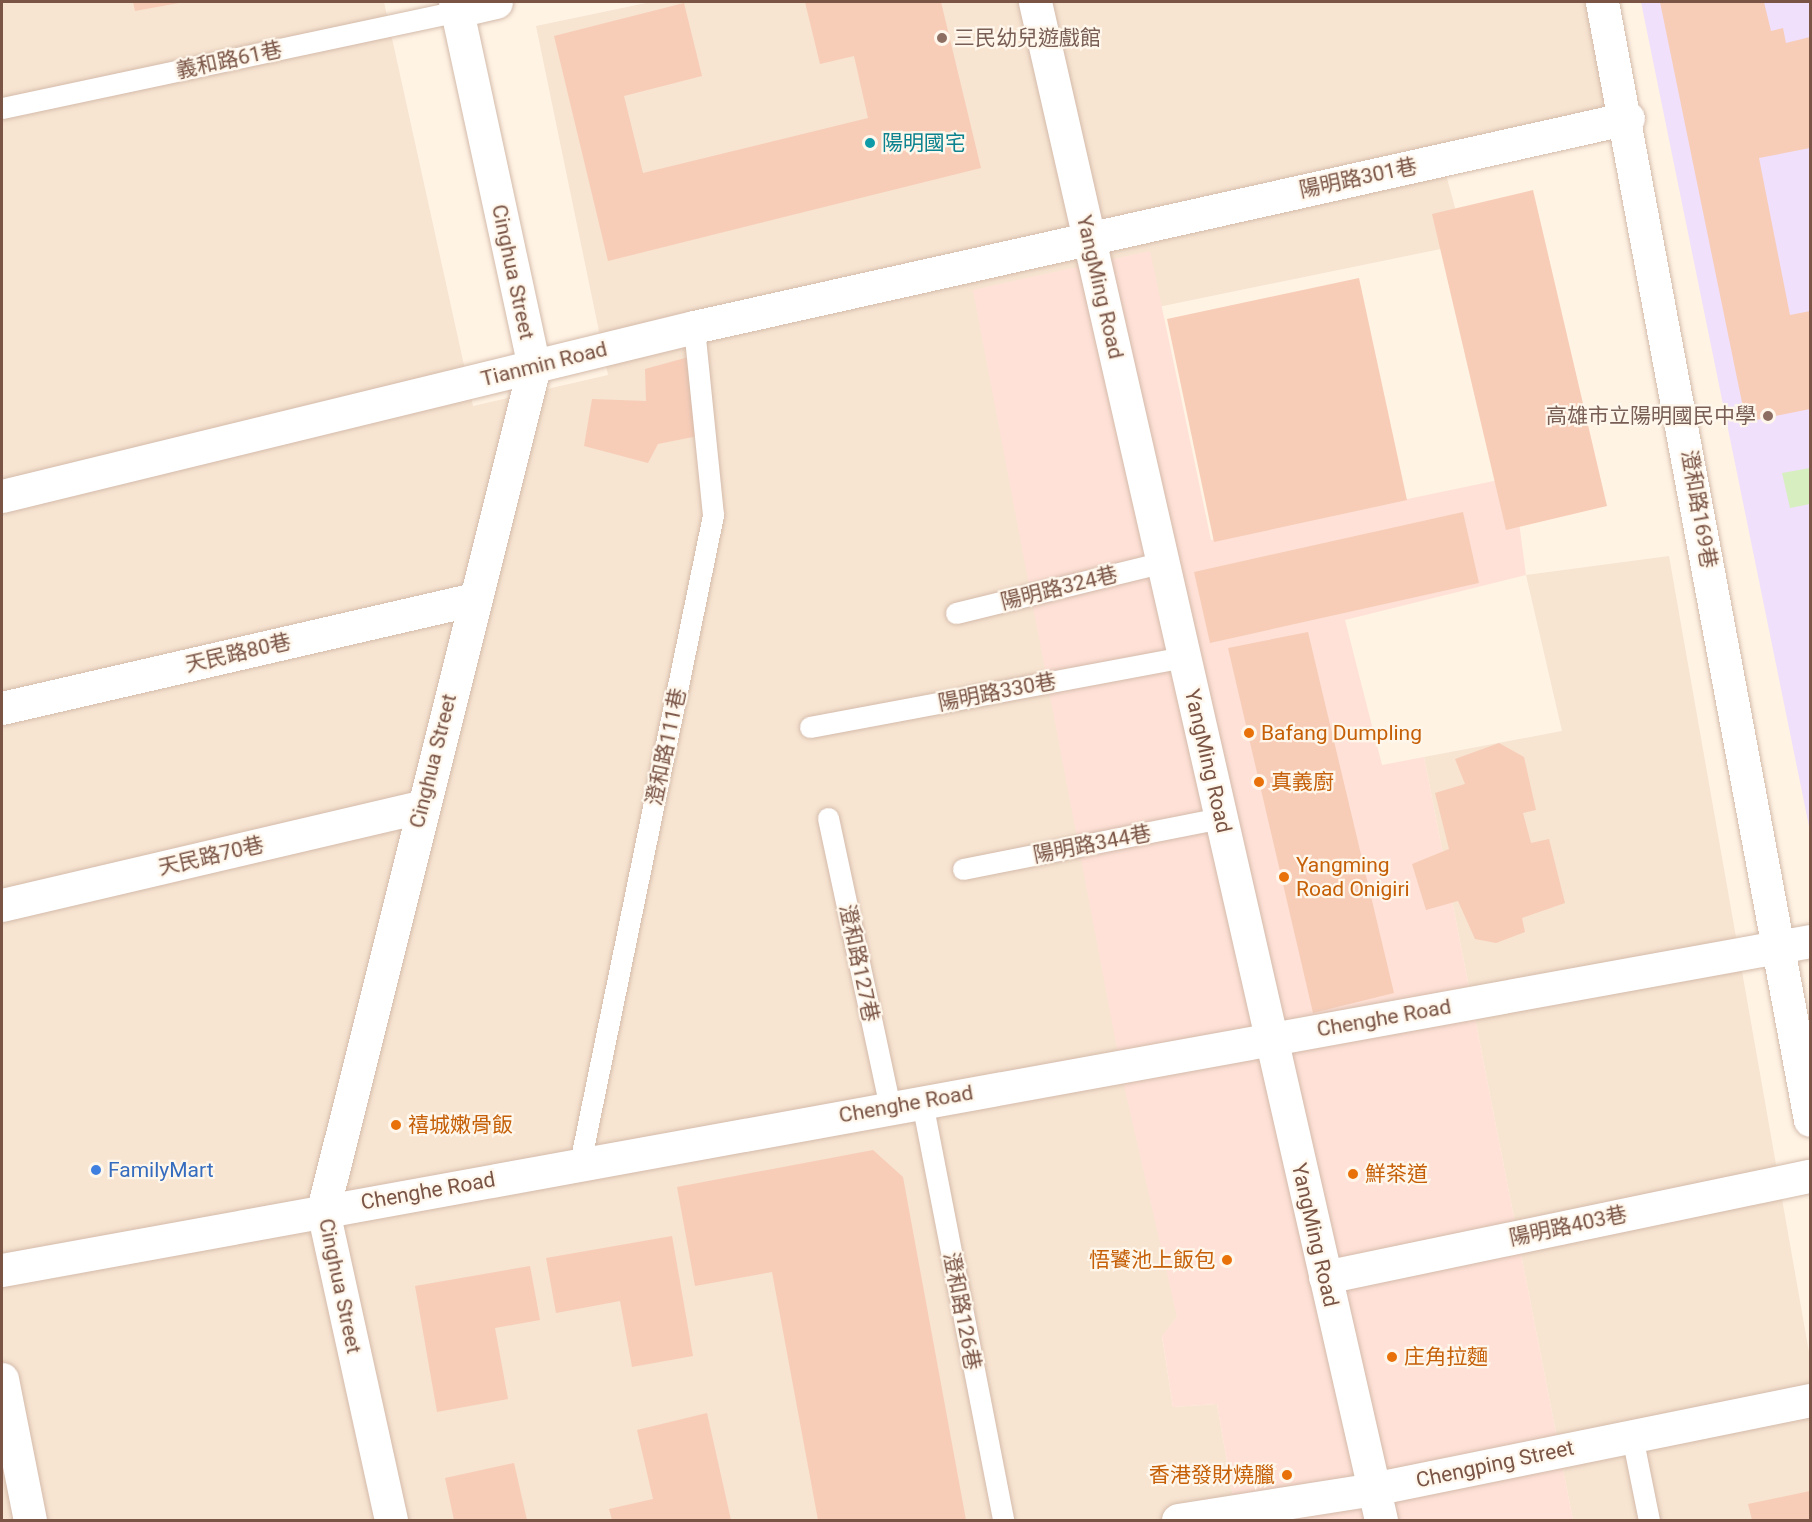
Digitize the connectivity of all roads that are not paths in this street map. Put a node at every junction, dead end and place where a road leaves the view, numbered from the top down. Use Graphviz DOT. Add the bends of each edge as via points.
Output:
graph roads {
  1 [pos="496,2"];
  2 [pos="1035,2"];
  3 [pos="1602,2"];
  4 [pos="456,6"];
  5 [pos="2,108"];
  6 [pos="1628,118"];
  7 [pos="1088,237"];
  8 [pos="694,327"];
  9 [pos="534,367"];
  10 [pos="2,496"];
  11 [pos="1162,562"];
  12 [pos="474,599"];
  13 [pos="956,613"];
  14 [pos="1184,657"];
  15 [pos="2,708"];
  16 [pos="810,727"];
  17 [pos="421,807"];
  18 [pos="828,818"];
  19 [pos="1221,819"];
  20 [pos="963,869"];
  21 [pos="2,905"];
  22 [pos="1795,944"];
  23 [pos="1270,1038"];
  24 [pos="922,1102"];
  25 [pos="890,1107"];
  26 [pos="1810,1119"];
  27 [pos="580,1163"];
  28 [pos="1810,1176"];
  29 [pos="323,1210"];
  30 [pos="2,1270"];
  31 [pos="1325,1277"];
  32 [pos="2,1379"];
  33 [pos="1810,1400"];
  34 [pos="1632,1436"];
  35 [pos="1373,1489"];
  36 [pos="30,1521"];
  37 [pos="391,1521"];
  38 [pos="1003,1521"];
  39 [pos="1178,1521"];
  40 [pos="1381,1521"];
  41 [pos="1649,1521"];
  1 -- 4 [label="street"];
  2 -- 7 [label="street, YangMing Road"];
  3 -- 6 [label="street, 澄和路169巷"];
  4 -- 5 [label="lane, 義和路61巷"];
  4 -- 9 [label="street, Cinghua Street"];
  6 -- 7 [label="street, 陽明路301巷"];
  6 -- 22 [label="street, 澄和路169巷"];
  7 -- 8 [label="street, Tianmin Road"];
  7 -- 11 [label="street, YangMing Road"];
  8 -- 9 [label="street, Tianmin Road"];
  8 -- 27 [label="lane, 澄和路111巷" via="713,515"];
  9 -- 10 [label="street, Tianmin Road"];
  9 -- 12 [label="street, Cinghua Street"];
  11 -- 13 [label="lane, 陽明路324巷"];
  11 -- 14 [label="street, YangMing Road"];
  12 -- 15 [label="street, 天民路80巷"];
  12 -- 17 [label="street, Cinghua Street"];
  14 -- 16 [label="lane, 陽明路330巷"];
  14 -- 19 [label="street, YangMing Road"];
  17 -- 21 [label="street, 天民路70巷"];
  17 -- 29 [label="street, Cinghua Street"];
  18 -- 25 [label="lane, 澄和路127巷"];
  19 -- 20 [label="lane, 陽明路344巷"];
  19 -- 23 [label="street, YangMing Road"];
  22 -- 23 [label="street, Chenghe Road"];
  22 -- 26 [label="street, 澄和路169巷"];
  23 -- 24 [label="street, Chenghe Road"];
  23 -- 31 [label="street, YangMing Road"];
  24 -- 25 [label="street, Chenghe Road"];
  24 -- 38 [label="lane, 澄和路126巷"];
  25 -- 27 [label="street, Chenghe Road"];
  27 -- 29 [label="street, Chenghe Road"];
  28 -- 31 [label="street, 陽明路403巷"];
  29 -- 30 [label="street, Chenghe Road"];
  29 -- 37 [label="street, Cinghua Street"];
  31 -- 35 [label="street, YangMing Road"];
  32 -- 36 [label="street"];
  33 -- 34 [label="street, Chengping Street"];
  34 -- 35 [label="street, Chengping Street"];
  34 -- 41 [label="lane"];
  35 -- 39 [label="street, Chengping Street"];
  35 -- 40 [label="street, YangMing Road"];
}
